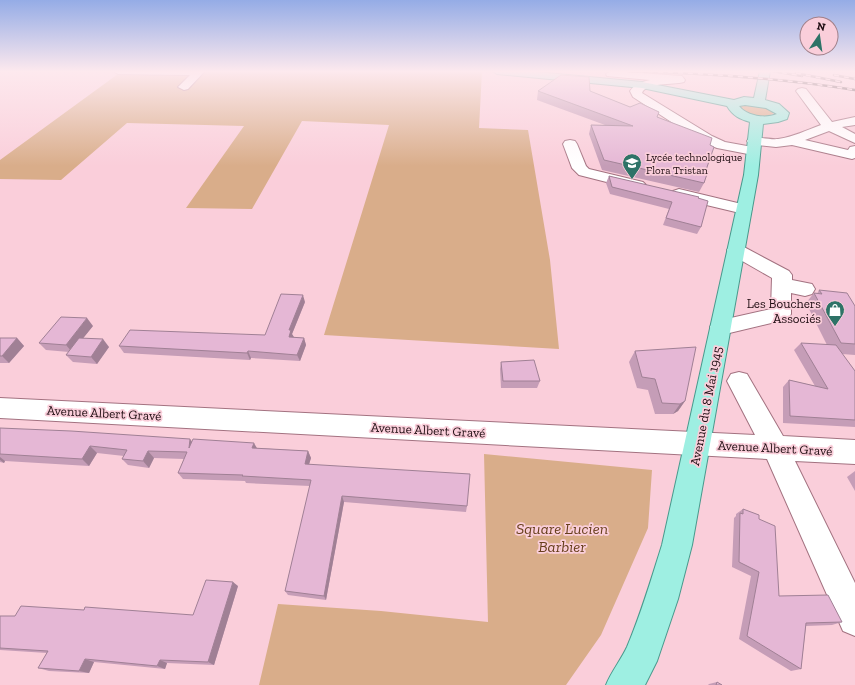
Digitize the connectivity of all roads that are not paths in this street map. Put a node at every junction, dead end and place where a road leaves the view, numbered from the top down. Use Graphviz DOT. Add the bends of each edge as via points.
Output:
graph roads {
  1 [pos="650,103"];
  2 [pos="729,103"];
  3 [pos="739,103"];
  4 [pos="762,103"];
  5 [pos="811,103"];
  6 [pos="734,104"];
  7 [pos="850,118"];
  8 [pos="757,119"];
  9 [pos="829,126"];
  10 [pos="855,139"];
  11 [pos="792,141"];
  12 [pos="570,144"];
  13 [pos="754,146"];
  14 [pos="855,150"];
  15 [pos="744,209"];
  16 [pos="736,250"];
  17 [pos="782,285"];
  18 [pos="804,289"];
  19 [pos="721,327"];
  20 [pos="739,381"];
  21 [pos="0,408"];
  22 [pos="698,444"];
  23 [pos="775,448"];
  24 [pos="855,452"];
  25 [pos="855,619"];
  26 [pos="624,685"];
  1 -- 13 [label="street" via="707,139 722,145"];
  2 -- 6 [label="main road"];
  3 -- 6 [label="main road"];
  4 -- 8 [label="main road" via="780,110 783,116 774,120"];
  5 -- 9 [label="street"];
  6 -- 8 [label="main road" via="737,112"];
  7 -- 9 [label="street"];
  8 -- 13 [label="main road, Avenue du 8 Mai 1945"];
  9 -- 10 [label="street"];
  9 -- 11 [label="street"];
  11 -- 13 [label="street"];
  11 -- 14 [label="street" via="852,155"];
  12 -- 15 [label="street" via="579,168 584,172"];
  13 -- 15 [label="main road, Avenue du 8 Mai 1945"];
  15 -- 16 [label="main road, Avenue du 8 Mai 1945"];
  16 -- 17 [label="street" via="782,275"];
  16 -- 19 [label="main road, Avenue du 8 Mai 1945"];
  17 -- 18 [label="street"];
  17 -- 19 [label="street" via="781,314"];
  19 -- 22 [label="main road, Avenue du 8 Mai 1945"];
  20 -- 23 [label="street"];
  21 -- 22 [label="street, Avenue Albert Gravé"];
  22 -- 23 [label="street, Avenue Albert Gravé"];
  22 -- 26 [label="main road, Avenue du 8 Mai 1945" via="677,545 662,600 639,661"];
  23 -- 24 [label="street, Avenue Albert Gravé"];
  23 -- 25 [label="street"];
}
